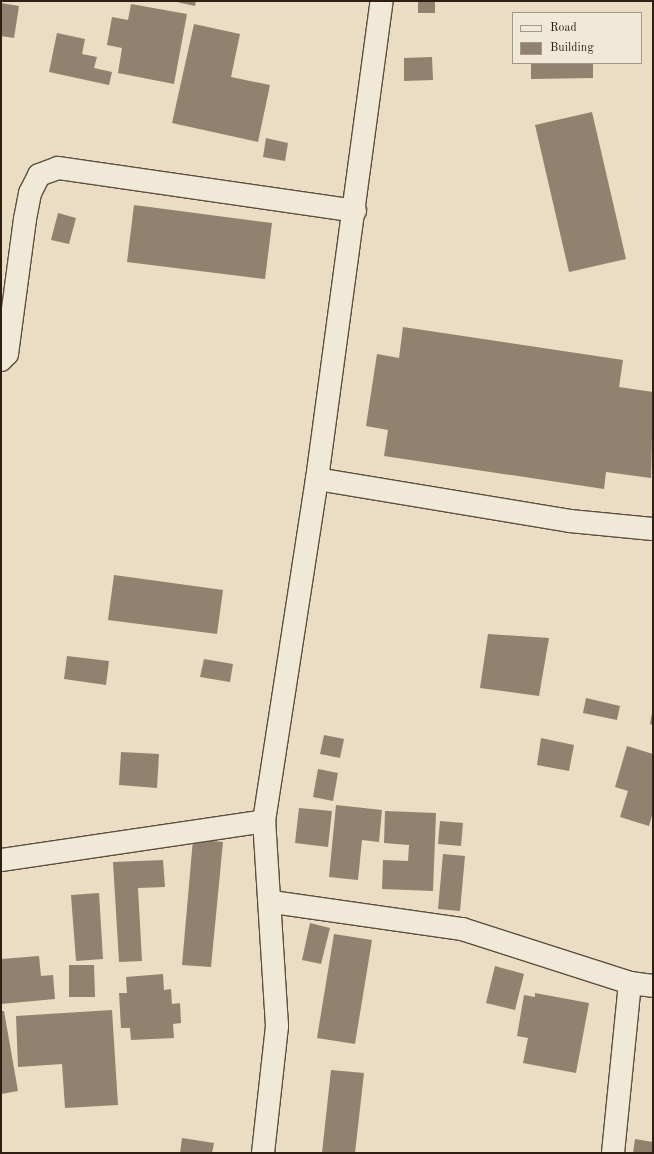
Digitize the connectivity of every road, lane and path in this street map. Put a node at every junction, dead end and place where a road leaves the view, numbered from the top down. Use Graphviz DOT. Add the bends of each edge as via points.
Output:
graph roads {
  1 [pos="382,1"];
  2 [pos="355,211"];
  3 [pos="1,360"];
  4 [pos="317,479"];
  5 [pos="653,529"];
  6 [pos="264,821"];
  7 [pos="1,860"];
  8 [pos="272,902"];
  9 [pos="630,983"];
  10 [pos="653,986"];
  11 [pos="263,1153"];
  12 [pos="613,1153"];
  1 -- 2 [label="street"];
  2 -- 3 [label="street" via="58,168 39,175 30,193 7,354"];
  2 -- 4 [label="street"];
  4 -- 5 [label="street" via="570,521"];
  4 -- 6 [label="street"];
  6 -- 7 [label="street"];
  6 -- 8 [label="street"];
  8 -- 9 [label="street" via="462,929"];
  8 -- 11 [label="street" via="277,1026"];
  9 -- 10 [label="street"];
  9 -- 12 [label="street"];
}
